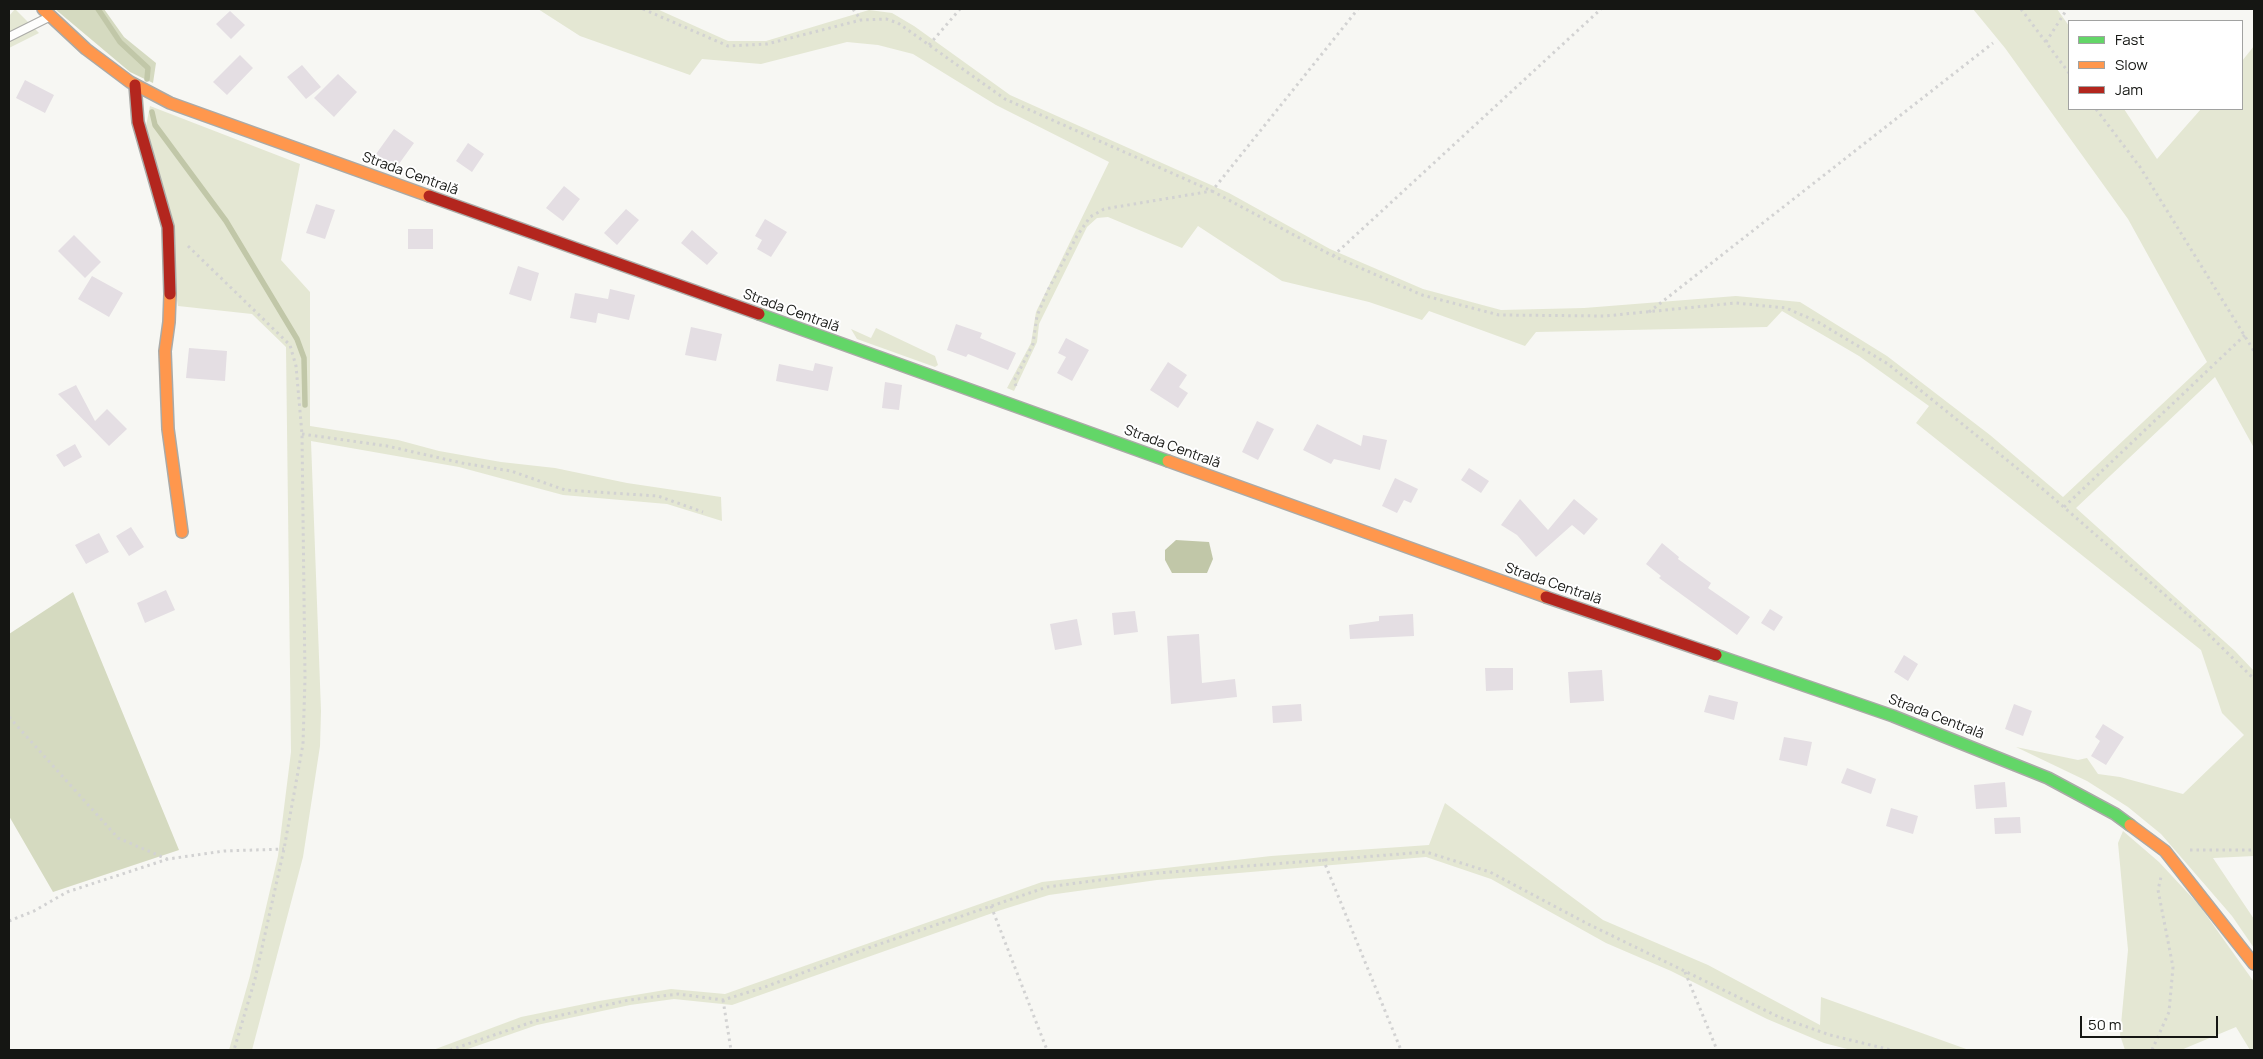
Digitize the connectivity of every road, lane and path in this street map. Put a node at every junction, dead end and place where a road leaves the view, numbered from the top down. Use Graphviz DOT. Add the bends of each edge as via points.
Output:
graph roads {
  1 [pos="643,9"];
  2 [pos="853,9"];
  3 [pos="960,9"];
  4 [pos="1358,9"];
  5 [pos="1601,9"];
  6 [pos="2021,9"];
  7 [pos="2067,9"];
  8 [pos="47,13"];
  9 [pos="861,20"];
  10 [pos="9,37"];
  11 [pos="1993,42"];
  12 [pos="2046,42"];
  13 [pos="929,45"];
  14 [pos="2068,72"];
  15 [pos="136,85"];
  16 [pos="2097,110"];
  17 [pos="1212,190"];
  18 [pos="168,227"];
  19 [pos="1333,256"];
  20 [pos="1649,312"];
  21 [pos="2245,336"];
  22 [pos="2254,351"];
  23 [pos="1022,388"];
  24 [pos="302,434"];
  25 [pos="2064,507"];
  26 [pos="703,512"];
  27 [pos="182,532"];
  28 [pos="2254,679"];
  29 [pos="9,717"];
  30 [pos="284,849"];
  31 [pos="2254,850"];
  32 [pos="2165,851"];
  33 [pos="168,859"];
  34 [pos="1323,859"];
  35 [pos="2174,861"];
  36 [pos="991,906"];
  37 [pos="9,921"];
  38 [pos="2254,964"];
  39 [pos="1685,971"];
  40 [pos="724,1000"];
  41 [pos="234,1050"];
  42 [pos="450,1050"];
  43 [pos="731,1050"];
  44 [pos="1047,1050"];
  45 [pos="1401,1050"];
  46 [pos="1717,1050"];
  47 [pos="1891,1050"];
  48 [pos="2152,1050"];
  1 -- 9 [label="path" via="728,46 767,44"];
  2 -- 9 [label="path"];
  3 -- 13 [label="path"];
  4 -- 17 [label="path"];
  5 -- 19 [label="path"];
  6 -- 12 [label="path"];
  7 -- 12 [label="path"];
  8 -- 10 [label="lane"];
  8 -- 15 [label="street, Strada Centrală" via="86,49"];
  9 -- 13 [label="path" via="892,21"];
  11 -- 20 [label="path"];
  12 -- 14 [label="path"];
  13 -- 17 [label="path" via="1005,99"];
  15 -- 18 [label="street" via="138,122"];
  15 -- 32 [label="street, Strada Centrală" via="170,103 1085,432 1531,592 1894,716 2048,778 2115,814"];
  16 -- 21 [label="path" via="2140,167"];
  17 -- 19 [label="path"];
  17 -- 23 [label="path" via="1104,209 1090,217 1048,290 1037,316 1033,344 1014,381"];
  18 -- 24 [label="path" via="290,345 296,366"];
  18 -- 27 [label="street" via="169,322 165,351 168,429"];
  19 -- 20 [label="path" via="1422,295 1499,315 1605,316"];
  20 -- 25 [label="path" via="1736,303 1786,308 1818,322 1888,364"];
  21 -- 22 [label="path"];
  21 -- 25 [label="path"];
  24 -- 26 [label="path" via="387,446 511,471 565,490 658,496"];
  24 -- 30 [label="path" via="303,744"];
  25 -- 28 [label="path" via="2195,621"];
  29 -- 33 [label="path" via="118,838"];
  30 -- 33 [label="path" via="224,851"];
  30 -- 41 [label="path" via="255,979"];
  31 -- 32 [label="path"];
  32 -- 35 [label="street, Strada Centrală"];
  33 -- 37 [label="path" via="67,892"];
  34 -- 36 [label="path" via="1145,874 1046,887"];
  34 -- 39 [label="path" via="1426,852 1490,872"];
  34 -- 45 [label="path"];
  35 -- 38 [label="street, Strada Centrală"];
  35 -- 48 [label="path" via="2160,879 2158,890 2173,967 2169,1012"];
  36 -- 40 [label="path"];
  36 -- 44 [label="path"];
  39 -- 46 [label="path"];
  39 -- 47 [label="path" via="1779,1016 1830,1035"];
  40 -- 42 [label="path" via="678,994 628,1000 534,1021"];
  40 -- 43 [label="path"];
}
